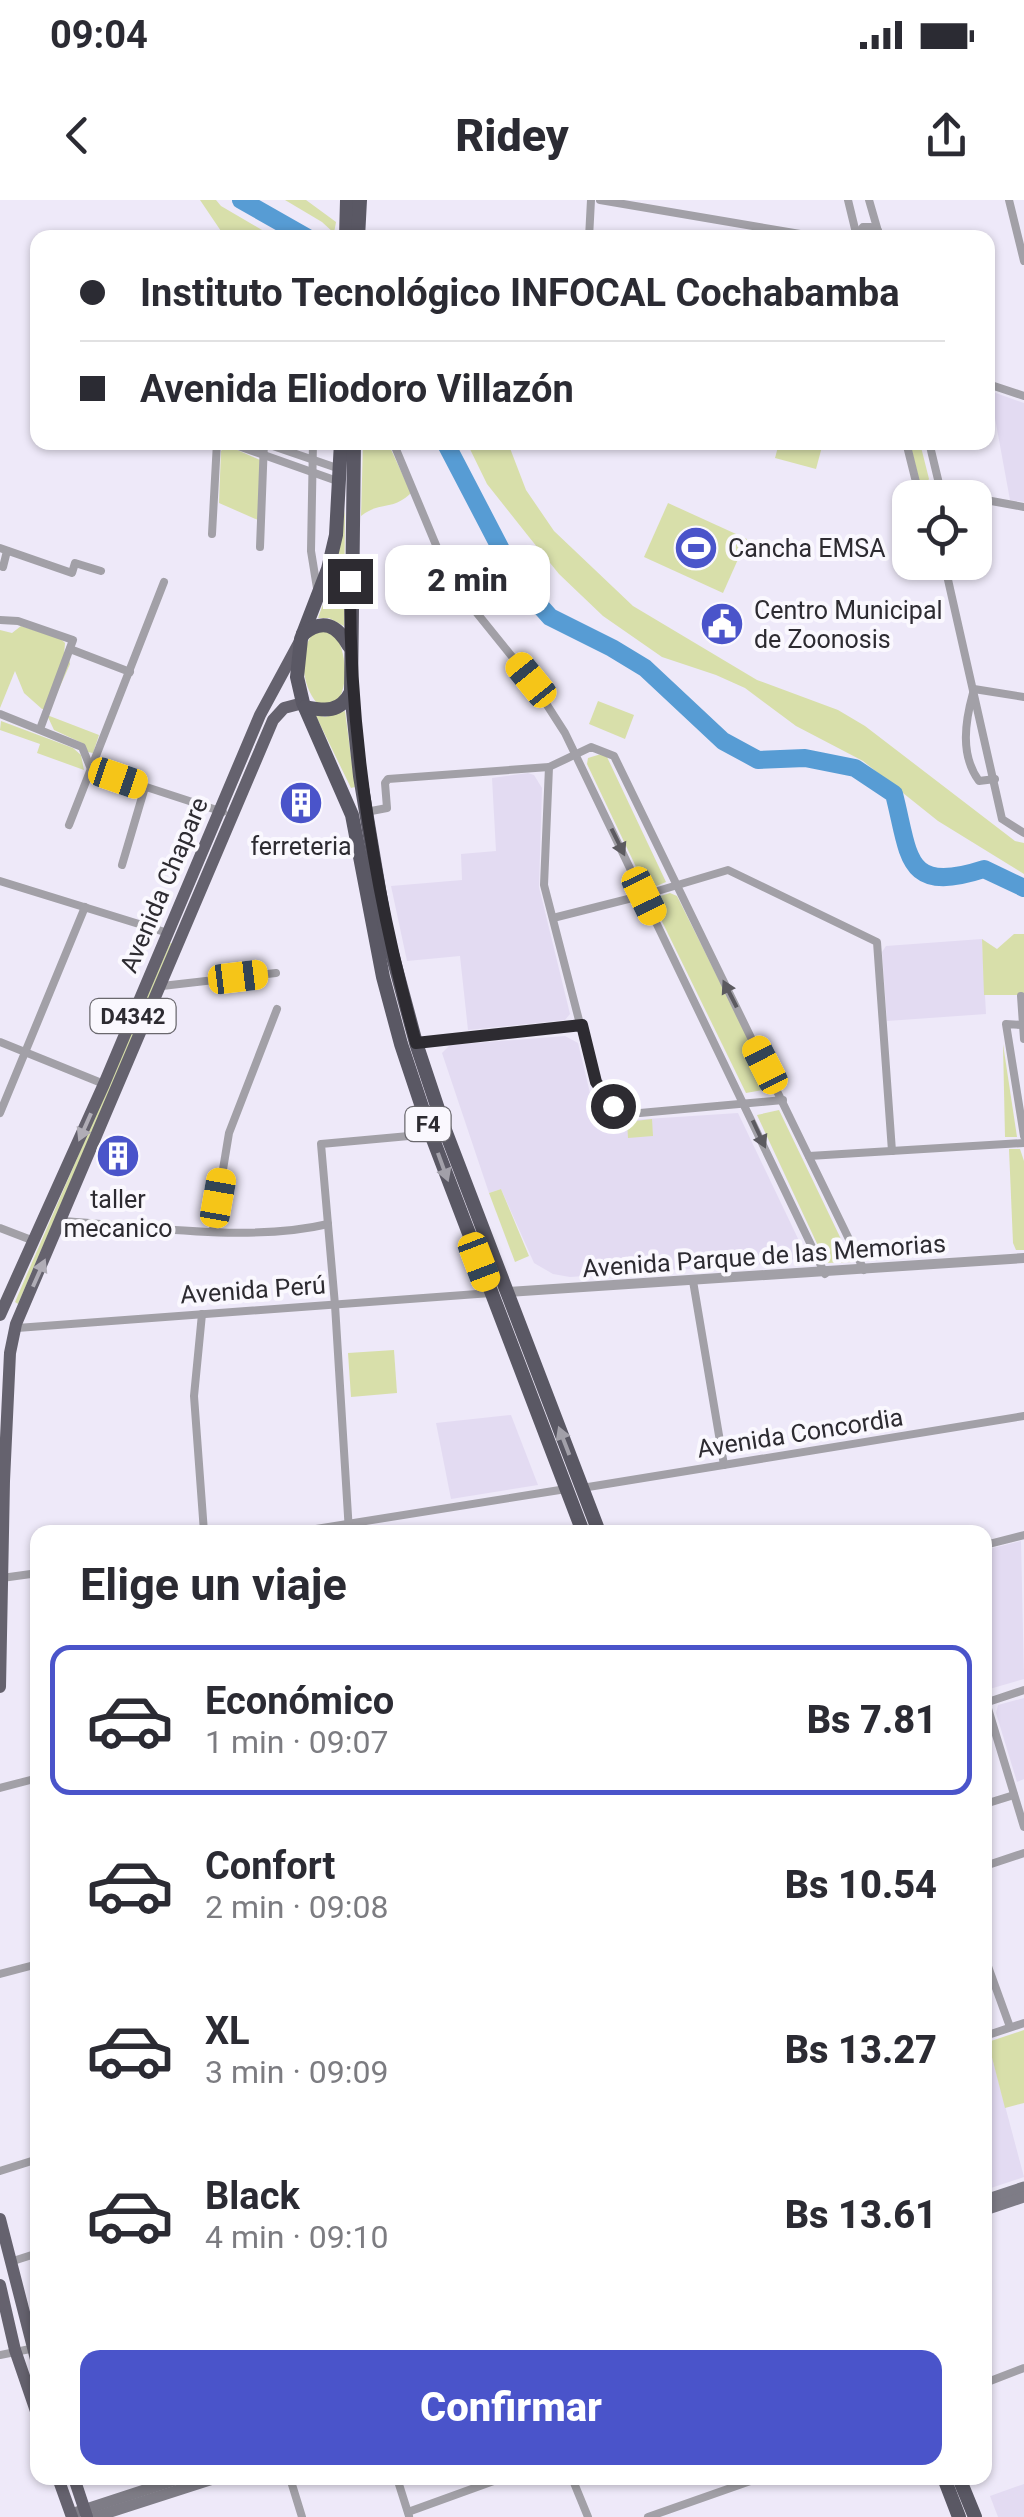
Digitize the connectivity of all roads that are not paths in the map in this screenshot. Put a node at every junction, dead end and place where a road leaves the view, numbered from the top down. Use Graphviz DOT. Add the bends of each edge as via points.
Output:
graph roads {
  1 [pos="347,200"];
  2 [pos="360,200"];
  3 [pos="591,200"];
  4 [pos="600,200"];
  5 [pos="848,200"];
  6 [pos="869,200"];
  7 [pos="1009,200"];
  8 [pos="346,230"];
  9 [pos="358,230"];
  10 [pos="590,230"];
  11 [pos="777,230"];
  12 [pos="854,230"];
  13 [pos="878,230"];
  14 [pos="1024,262"];
  15 [pos="995,386"];
  16 [pos="1024,396"];
  17 [pos="217,450"];
  18 [pos="250,450"];
  19 [pos="264,450"];
  20 [pos="284,450"];
  21 [pos="313,450"];
  22 [pos="341,450"];
  23 [pos="354,450"];
  24 [pos="396,450"];
  25 [pos="908,450"];
  26 [pos="931,450"];
  27 [pos="264,455"];
  28 [pos="312,459"];
  29 [pos="312,473"];
  30 [pos="340,476"];
  31 [pos="916,480"];
  32 [pos="938,480"];
  33 [pos="992,501"];
  34 [pos="1024,507"];
  35 [pos="212,534"];
  36 [pos="260,547"];
  37 [pos="4,550"];
  38 [pos="3,567"];
  39 [pos="101,572"];
  40 [pos="948,580"];
  41 [pos="164,582"];
  42 [pos="318,595"];
  43 [pos="0,620"];
  44 [pos="302,636"];
  45 [pos="350,646"];
  46 [pos="70,649"];
  47 [pos="130,672"];
  48 [pos="974,689"];
  49 [pos="351,692"];
  50 [pos="1024,697"];
  51 [pos="304,705"];
  52 [pos="0,714"];
  53 [pos="267,718"];
  54 [pos="40,729"];
  55 [pos="574,754"];
  56 [pos="550,767"];
  57 [pos="92,769"];
  58 [pos="994,779"];
  59 [pos="145,787"];
  60 [pos="366,812"];
  61 [pos="226,813"];
  62 [pos="70,825"];
  63 [pos="1024,832"];
  64 [pos="122,865"];
  65 [pos="0,881"];
  66 [pos="676,886"];
  67 [pos="644,896"];
  68 [pos="85,908"];
  69 [pos="553,918"];
  70 [pos="174,936"];
  71 [pos="276,972"];
  72 [pos="162,986"];
  73 [pos="1021,996"];
  74 [pos="278,1009"];
  75 [pos="582,1025"];
  76 [pos="1022,1025"];
  77 [pos="1024,1039"];
  78 [pos="0,1042"];
  79 [pos="416,1043"];
  80 [pos="24,1052"];
  81 [pos="104,1084"];
  82 [pos="783,1100"];
  83 [pos="745,1105"];
  84 [pos="0,1113"];
  85 [pos="431,1134"];
  86 [pos="1024,1139"];
  87 [pos="892,1151"];
  88 [pos="809,1156"];
  89 [pos="62,1221"];
  90 [pos="328,1224"];
  91 [pos="0,1228"];
  92 [pos="213,1230"];
  93 [pos="34,1241"];
  94 [pos="1024,1258"];
  95 [pos="864,1270"];
  96 [pos="825,1274"];
  97 [pos="693,1280"];
  98 [pos="499,1292"];
  99 [pos="335,1305"];
  100 [pos="202,1314"];
  101 [pos="0,1316"];
  102 [pos="11,1333"];
  103 [pos="1024,1416"];
  104 [pos="724,1466"];
  105 [pos="574,1489"];
  106 [pos="203,1525"];
  107 [pos="348,1525"];
  108 [pos="365,1525"];
  109 [pos="582,1525"];
  110 [pos="595,1525"];
  111 [pos="1024,1536"];
  112 [pos="992,1543"];
  113 [pos="30,1574"];
  114 [pos="2,1578"];
  115 [pos="0,1687"];
  116 [pos="1024,1690"];
  117 [pos="992,1700"];
  118 [pos="992,1722"];
  119 [pos="30,1780"];
  120 [pos="0,1788"];
  121 [pos="1014,1795"];
  122 [pos="992,1802"];
  123 [pos="1024,1828"];
  124 [pos="1024,1853"];
  125 [pos="992,1864"];
  126 [pos="30,1966"];
  127 [pos="0,1974"];
  128 [pos="992,1977"];
  129 [pos="1024,2023"];
  130 [pos="1010,2027"];
  131 [pos="992,2033"];
  132 [pos="30,2162"];
  133 [pos="0,2171"];
  134 [pos="1024,2187"];
  135 [pos="1024,2197"];
  136 [pos="992,2198"];
  137 [pos="992,2208"];
  138 [pos="0,2219"];
  139 [pos="30,2256"];
  140 [pos="10,2262"];
  141 [pos="0,2286"];
  142 [pos="30,2334"];
  143 [pos="30,2348"];
  144 [pos="14,2350"];
  145 [pos="0,2355"];
  146 [pos="1024,2368"];
  147 [pos="992,2380"];
  148 [pos="30,2395"];
  149 [pos="63,2485"];
  150 [pos="76,2485"];
  151 [pos="162,2485"];
  152 [pos="191,2485"];
  153 [pos="292,2485"];
  154 [pos="399,2485"];
  155 [pos="484,2485"];
  156 [pos="575,2485"];
  157 [pos="741,2485"];
  158 [pos="947,2485"];
  159 [pos="962,2485"];
  160 [pos="675,2512"];
  161 [pos="82,2515"];
  162 [pos="408,2515"];
  163 [pos="302,2517"];
  164 [pos="588,2517"];
  165 [pos="648,2517"];
  166 [pos="959,2517"];
  167 [pos="974,2517"];
  1 -- 8 [label="highway"];
  2 -- 9 [label="highway"];
  3 -- 10 [label="street"];
  4 -- 11 [label="street"];
  5 -- 12 [label="street"];
  6 -- 13 [label="street"];
  7 -- 14 [label="street"];
  15 -- 16 [label="street"];
  17 -- 35 [label="street"];
  18 -- 27 [label="street"];
  19 -- 27 [label="street"];
  20 -- 28 [label="street"];
  21 -- 28 [label="street"];
  22 -- 30 [label="highway, F4"];
  23 -- 45 [label="highway, F4"];
  24 -- 55 [label="street" via="451,580 551,708"];
  25 -- 31 [label="street"];
  26 -- 32 [label="street"];
  27 -- 29 [label="street"];
  27 -- 36 [label="street"];
  28 -- 29 [label="street"];
  28 -- 30 [label="street"];
  29 -- 30 [label="street"];
  29 -- 42 [label="street"];
  30 -- 42 [label="highway, F4" via="336,536"];
  33 -- 34 [label="street"];
  37 -- 38 [label="street"];
  37 -- 39 [label="street" via="72,573 75,564"];
  40 -- 48 [label="street"];
  41 -- 47 [label="street"];
  42 -- 44 [label="highway, F4"];
  43 -- 46 [label="street" via="73,640"];
  44 -- 45 [label="highway" via="327,624"];
  44 -- 51 [label="highway, F4" via="296,666"];
  44 -- 53 [label="main road, Avenida Chapare / D4342"];
  45 -- 49 [label="highway, F4"];
  46 -- 47 [label="street"];
  46 -- 54 [label="street"];
  47 -- 57 [label="street"];
  48 -- 50 [label="street"];
  48 -- 58 [label="street"];
  48 -- 58 [label="street" via="965,722 972,772 979,781"];
  49 -- 51 [label="highway" via="334,709"];
  49 -- 60 [label="highway, F4"];
  51 -- 53 [label="main road"];
  51 -- 85 [label="highway, F4" via="352,815 384,976"];
  52 -- 54 [label="street"];
  53 -- 61 [label="main road, Avenida Chapare / D4342"];
  54 -- 57 [label="street" via="82,747"];
  55 -- 56 [label="street"];
  55 -- 66 [label="street" via="591,747 614,756"];
  55 -- 67 [label="street, one-way"];
  56 -- 60 [label="street" via="388,779 388,808"];
  56 -- 69 [label="street" via="544,885"];
  57 -- 59 [label="street"];
  57 -- 62 [label="street"];
  58 -- 63 [label="street" via="1002,818"];
  59 -- 61 [label="street"];
  59 -- 64 [label="street"];
  60 -- 79 [label="highway, F4" via="386,930"];
  61 -- 70 [label="main road, Avenida Chapare / D4342"];
  65 -- 68 [label="street"];
  66 -- 67 [label="street"];
  82 -- 66 [label="street, one-way"];
  66 -- 87 [label="street" via="728,870 877,942"];
  67 -- 69 [label="street"];
  67 -- 83 [label="street"];
  68 -- 70 [label="street"];
  68 -- 80 [label="street"];
  69 -- 75 [label="street"];
  70 -- 72 [label="main road, Avenida Chapare / D4342"];
  70 -- 81 [label="main road, Avenida Chapare / D4342"];
  71 -- 72 [label="street"];
  72 -- 89 [label="main road, Avenida Chapare / D4342"];
  73 -- 76 [label="street"];
  74 -- 92 [label="street" via="229,1134"];
  75 -- 79 [label="street"];
  75 -- 83 [label="street" via="596,1082 613,1106 640,1113"];
  76 -- 77 [label="street"];
  76 -- 86 [label="street" via="1006,1024"];
  78 -- 80 [label="street"];
  79 -- 98 [label="highway, F4"];
  80 -- 81 [label="street"];
  80 -- 84 [label="street"];
  81 -- 93 [label="main road, Avenida Chapare / D4342, one-way"];
  82 -- 83 [label="street"];
  82 -- 88 [label="street"];
  83 -- 96 [label="street, one-way"];
  85 -- 90 [label="street" via="321,1144"];
  85 -- 98 [label="highway, F4, one-way"];
  86 -- 87 [label="street"];
  87 -- 88 [label="street"];
  88 -- 95 [label="street"];
  89 -- 92 [label="street"];
  102 -- 89 [label="main road, Avenida Chapare / D4342, one-way"];
  90 -- 92 [label="street" via="296,1231"];
  90 -- 99 [label="street"];
  91 -- 93 [label="street"];
  93 -- 101 [label="main road, Avenida Chapare / D4342"];
  94 -- 95 [label="street, Avenida Parque de las Memorias"];
  95 -- 96 [label="street, Avenida Parque de las Memorias"];
  96 -- 97 [label="street, Avenida Parque de las Memorias"];
  97 -- 98 [label="street, Avenida Parque de las Memorias"];
  97 -- 104 [label="street"];
  98 -- 99 [label="street, Avenida Perú"];
  98 -- 105 [label="highway, F4"];
  99 -- 100 [label="street, Avenida Perú"];
  99 -- 107 [label="street"];
  100 -- 102 [label="street, Avenida Perú"];
  100 -- 106 [label="street" via="194,1396"];
  101 -- 102 [label="main road, D4342" via="9,1318"];
  102 -- 114 [label="main road, Avenida Chapare / D4342"];
  103 -- 104 [label="street, Avenida Concordia"];
  104 -- 105 [label="street, Avenida Concordia"];
  105 -- 108 [label="street, Avenida Concordia"];
  105 -- 109 [label="highway, F4"];
  105 -- 110 [label="highway, F4"];
  111 -- 112 [label="street"];
  113 -- 114 [label="street"];
  114 -- 115 [label="main road, Avenida Chapare / D4342"];
  116 -- 117 [label="street"];
  118 -- 121 [label="street"];
  119 -- 120 [label="street"];
  121 -- 122 [label="street"];
  121 -- 123 [label="street"];
  124 -- 125 [label="street"];
  126 -- 127 [label="street"];
  128 -- 130 [label="street"];
  129 -- 130 [label="street"];
  130 -- 131 [label="street"];
  132 -- 133 [label="street"];
  134 -- 136 [label="main road"];
  135 -- 137 [label="main road"];
  138 -- 140 [label="main road"];
  139 -- 140 [label="street"];
  140 -- 142 [label="main road"];
  141 -- 144 [label="main road"];
  143 -- 144 [label="street"];
  144 -- 145 [label="street"];
  144 -- 148 [label="main road"];
  146 -- 147 [label="street"];
  149 -- 161 [label="main road"];
  150 -- 161 [label="main road"];
  151 -- 161 [label="main road"];
  152 -- 161 [label="main road"];
  153 -- 163 [label="street"];
  154 -- 162 [label="street"];
  155 -- 162 [label="street"];
  156 -- 164 [label="street"];
  157 -- 160 [label="street"];
  158 -- 166 [label="highway"];
  159 -- 167 [label="highway"];
  160 -- 165 [label="street"];
}
